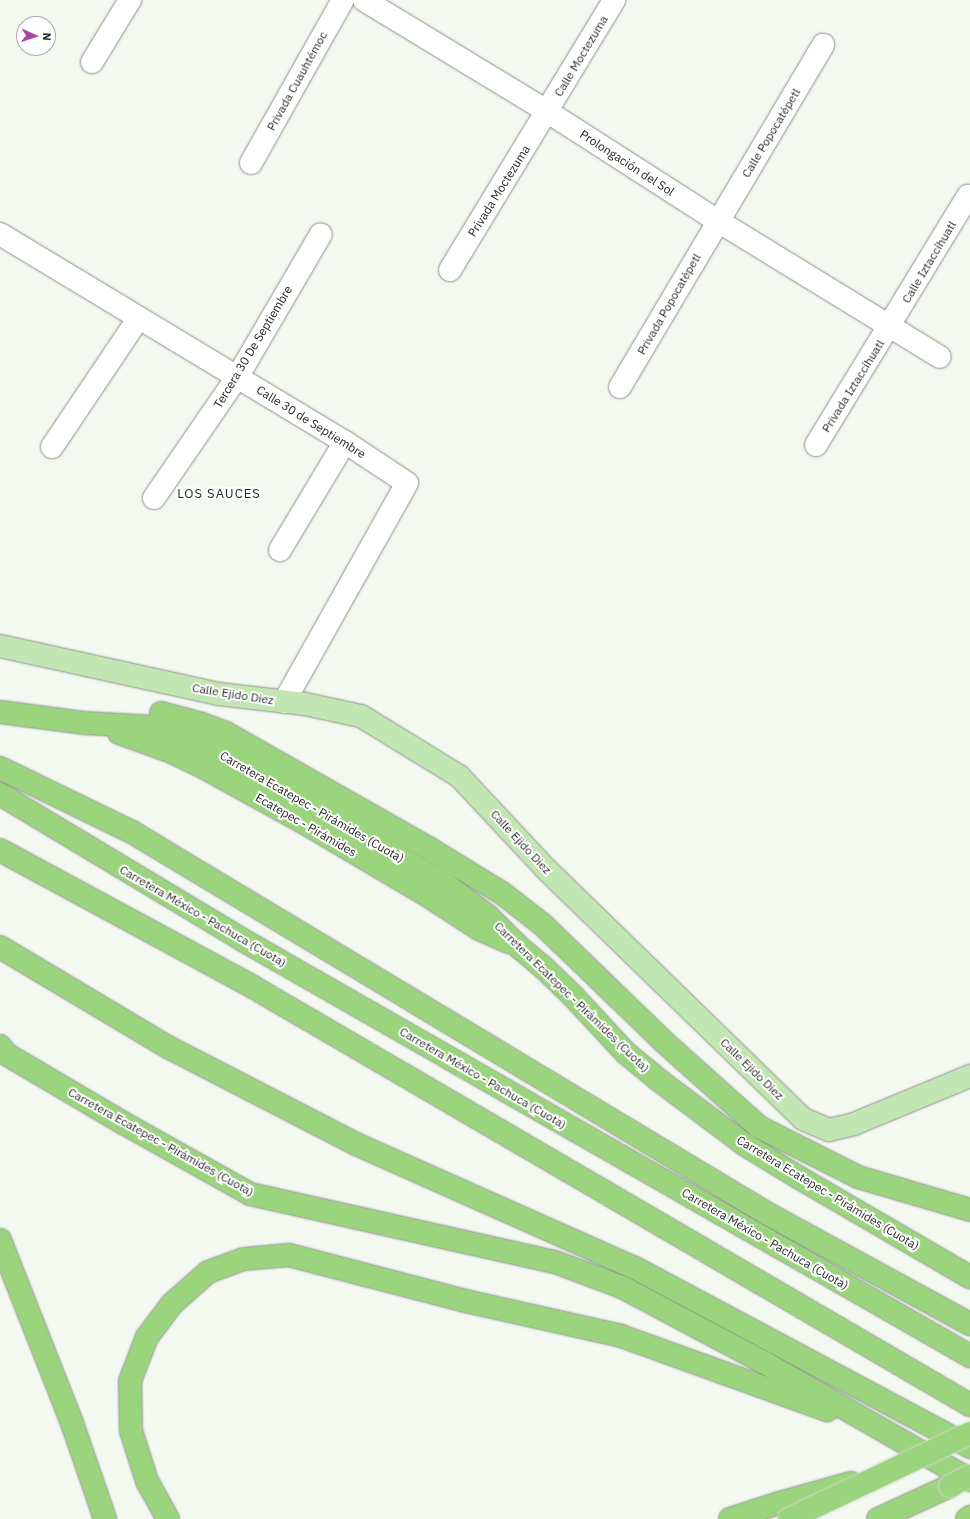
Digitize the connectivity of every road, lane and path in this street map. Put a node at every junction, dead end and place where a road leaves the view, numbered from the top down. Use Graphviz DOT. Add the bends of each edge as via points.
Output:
graph roads {
  1 [pos="130,0"];
  2 [pos="342,0"];
  3 [pos="364,0"];
  4 [pos="614,0"];
  5 [pos="824,45"];
  6 [pos="92,62"];
  7 [pos="548,112"];
  8 [pos="251,163"];
  9 [pos="968,196"];
  10 [pos="718,221"];
  11 [pos="0,234"];
  12 [pos="321,234"];
  13 [pos="450,270"];
  14 [pos="138,319"];
  15 [pos="889,327"];
  16 [pos="940,357"];
  17 [pos="238,376"];
  18 [pos="620,387"];
  19 [pos="345,442"];
  20 [pos="816,445"];
  21 [pos="52,448"];
  22 [pos="154,498"];
  23 [pos="280,550"];
  24 [pos="0,646"];
  25 [pos="284,702"];
  26 [pos="0,709"];
  27 [pos="0,712"];
  28 [pos="0,768"];
  29 [pos="0,794"];
  30 [pos="0,850"];
  31 [pos="0,947"];
  32 [pos="0,1046"];
  33 [pos="970,1076"];
  34 [pos="970,1210"];
  35 [pos="0,1240"];
  36 [pos="970,1277"];
  37 [pos="970,1324"];
  38 [pos="970,1356"];
  39 [pos="970,1405"];
  40 [pos="883,1430"];
  41 [pos="970,1433"];
  42 [pos="970,1447"];
  43 [pos="877,1476"];
  44 [pos="970,1476"];
  45 [pos="970,1480"];
  46 [pos="970,1517"];
  47 [pos="105,1519"];
  48 [pos="168,1519"];
  49 [pos="730,1519"];
  50 [pos="789,1519"];
  51 [pos="878,1519"];
  52 [pos="967,1519"];
  1 -- 6 [label="street"];
  2 -- 8 [label="street, Privada Cuauhtémoc"];
  3 -- 7 [label="street, Prolongación del Sol"];
  4 -- 7 [label="street, Calle Moctezuma"];
  5 -- 10 [label="street, Calle Popocatépetl"];
  7 -- 10 [label="street, Prolongación del Sol"];
  7 -- 13 [label="street, Privada Moctezuma"];
  9 -- 15 [label="street, Calle Iztaccíhuatl"];
  10 -- 15 [label="street, Prolongación del Sol"];
  10 -- 18 [label="street, Privada Popocatépetl"];
  11 -- 14 [label="street, Calle 30 de Septiembre"];
  12 -- 17 [label="street, Tercera 30 De Septiembre"];
  14 -- 17 [label="street, Calle 30 de Septiembre"];
  14 -- 21 [label="street"];
  15 -- 16 [label="street, Prolongación del Sol"];
  15 -- 20 [label="street, Privada Iztaccíhuatl"];
  17 -- 19 [label="street, Calle 30 de Septiembre"];
  17 -- 22 [label="street, Tercera 30 De Septiembre"];
  19 -- 23 [label="street"];
  19 -- 25 [label="street, Calle 30 de Septiembre" via="407,484"];
  24 -- 25 [label="main road, Calle Ejido Diez" via="219,694"];
  25 -- 33 [label="main road, Calle Ejido Diez" via="361,716 459,776 548,871 803,1119 829,1130 854,1124"];
  26 -- 34 [label="highway" via="161,712 226,733 424,845 502,893 542,925 664,1042 759,1127 858,1177"];
  27 -- 36 [label="highway, Carretera Ecatepec - Pirámides (Cuota)" via="85,723 155,727 182,733 312,805 444,883 488,916 573,996 626,1053 744,1144"];
  28 -- 37 [label="highway" via="132,832 768,1214"];
  29 -- 38 [label="highway, Carretera México - Pachuca (Cuota)" via="248,943"];
  30 -- 39 [label="highway" via="233,976"];
  31 -- 42 [label="highway" via="188,1058 356,1144 635,1268"];
  32 -- 40 [label="highway, Carretera Ecatepec - Pirámides (Cuota)" via="6,1054 92,1105 250,1194 555,1262 622,1287 765,1363"];
  35 -- 47 [label="highway" via="72,1423"];
  40 -- 45 [label="highway, Carretera Ecatepec - Pirámides (Cuota)"];
  40 -- 48 [label="highway" via="621,1336 465,1301 289,1255 244,1259 208,1272 172,1304 147,1337 130,1381 131,1431 147,1481"];
  41 -- 43 [label="highway, bridge"];
  43 -- 49 [label="highway, bridge" via="778,1502"];
  43 -- 50 [label="highway, bridge"];
  44 -- 51 [label="highway, bridge"];
  46 -- 52 [label="highway"];
}
